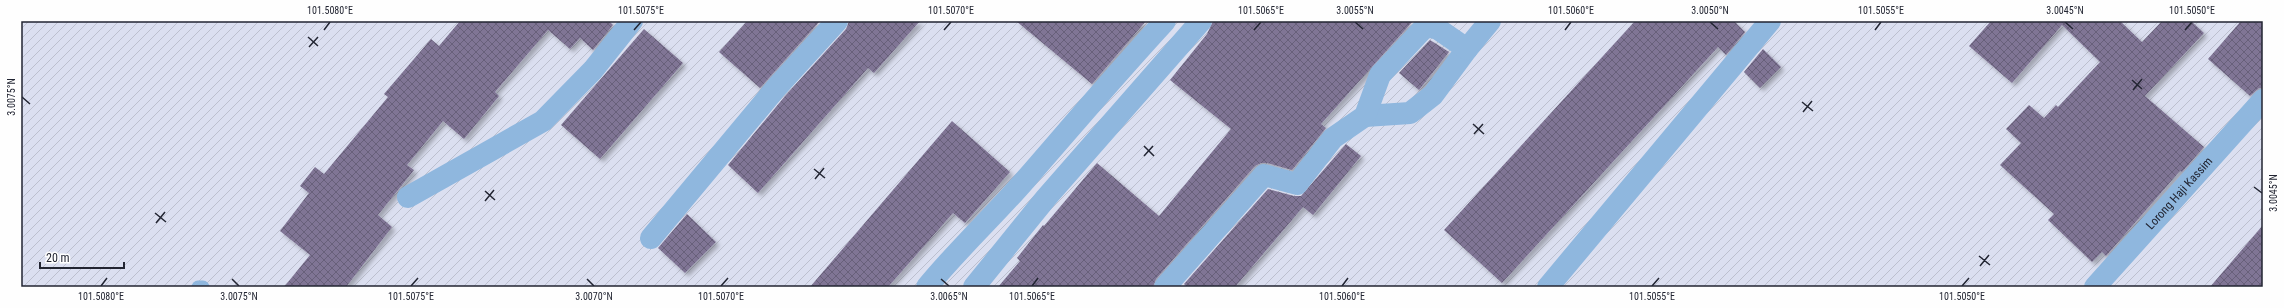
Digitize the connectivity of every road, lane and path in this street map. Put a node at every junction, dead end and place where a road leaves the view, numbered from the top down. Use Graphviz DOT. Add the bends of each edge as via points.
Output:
graph roads {
  1 [pos="632,21"];
  2 [pos="838,21"];
  3 [pos="1165,21"];
  4 [pos="1201,21"];
  5 [pos="1490,21"];
  6 [pos="1770,21"];
  7 [pos="1467,49"];
  8 [pos="2263,100"];
  9 [pos="1365,116"];
  10 [pos="1025,180"];
  11 [pos="408,197"];
  12 [pos="1046,198"];
  13 [pos="651,238"];
  14 [pos="198,287"];
  15 [pos="203,287"];
  16 [pos="928,287"];
  17 [pos="974,287"];
  18 [pos="1165,287"];
  19 [pos="1548,287"];
  20 [pos="2095,287"];
  1 -- 11 [label="street" via="593,70 543,121"];
  2 -- 13 [label="street" via="776,88"];
  3 -- 10 [label="street" via="1088,105"];
  4 -- 12 [label="street"];
  5 -- 7 [label="street"];
  6 -- 19 [label="street"];
  7 -- 9 [label="street" via="1433,95 1410,113"];
  7 -- 9 [label="street" via="1438,29 1429,26 1422,30 1380,75"];
  8 -- 20 [label="street, Lorong Haji Kassim"];
  9 -- 18 [label="street" via="1333,138 1296,184 1264,175"];
  10 -- 12 [label="street"];
  10 -- 16 [label="street" via="949,260"];
  12 -- 17 [label="street"];
  14 -- 15 [label="lane"];
}
